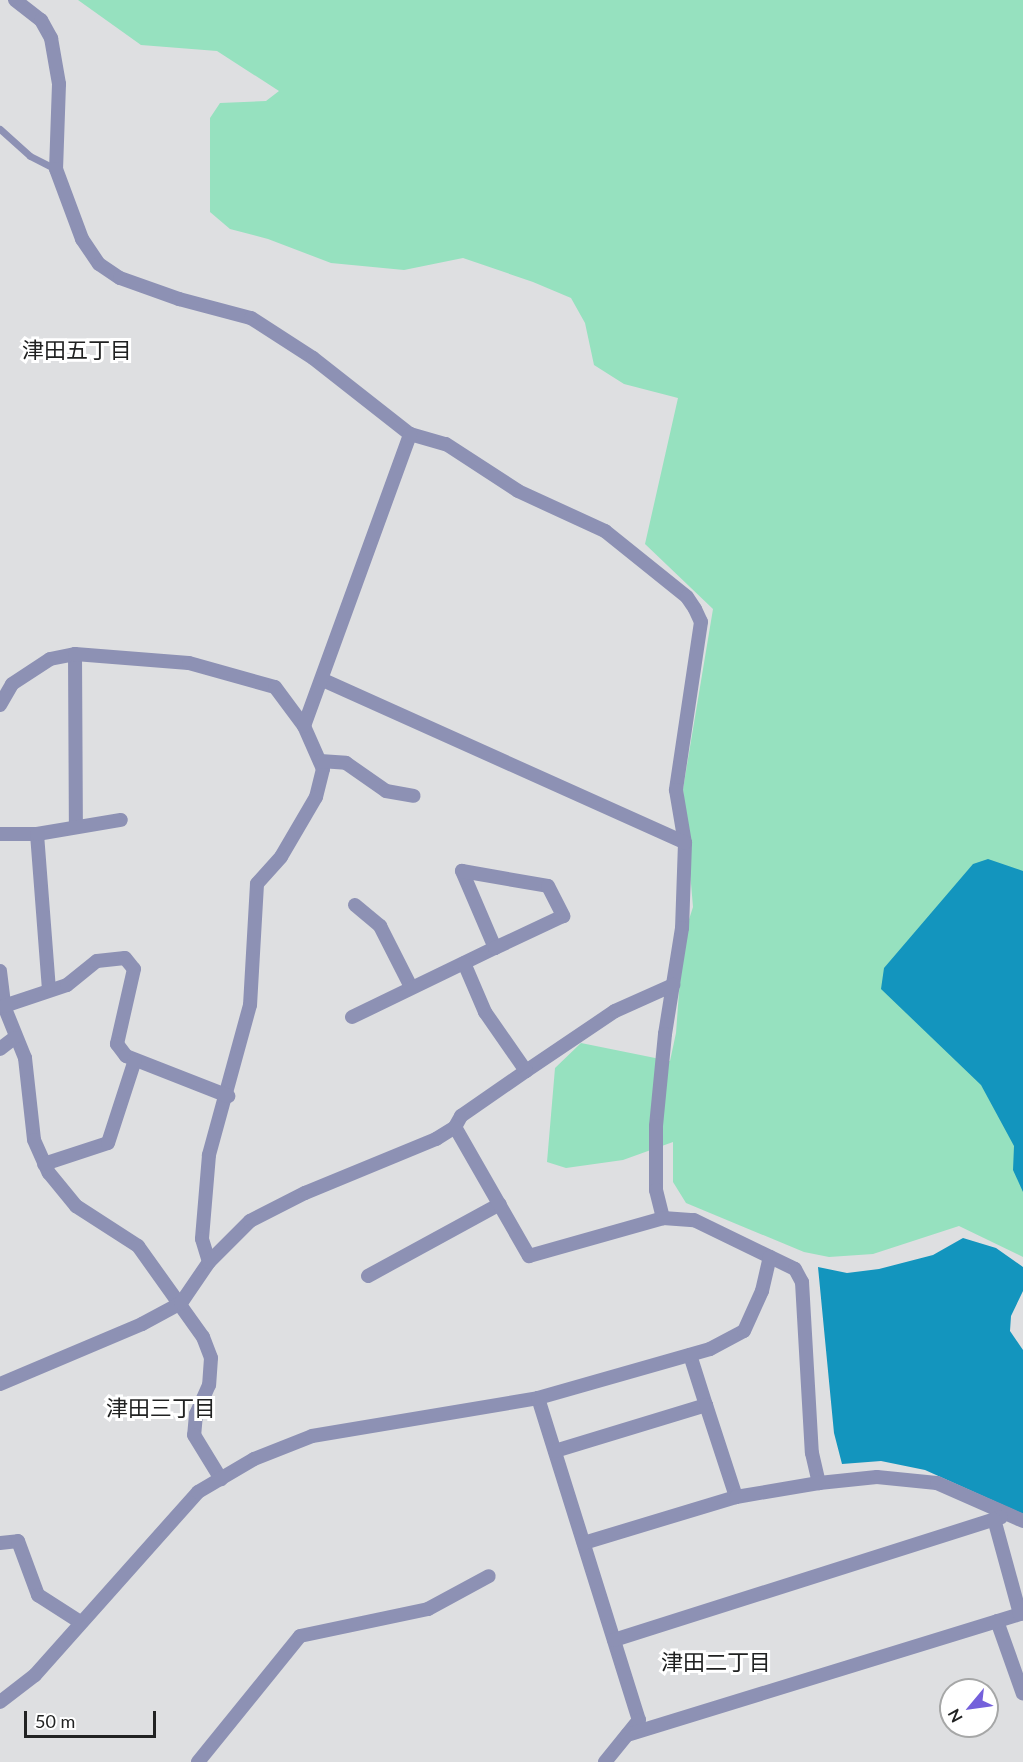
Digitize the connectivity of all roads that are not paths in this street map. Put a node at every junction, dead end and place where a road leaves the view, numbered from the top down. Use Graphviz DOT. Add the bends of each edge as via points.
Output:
graph roads {
  1 [pos="15,0"];
  2 [pos="0,129"];
  3 [pos="56,170"];
  4 [pos="410,434"];
  5 [pos="75,654"];
  6 [pos="323,680"];
  7 [pos="4,688"];
  8 [pos="0,705"];
  9 [pos="304,726"];
  10 [pos="320,761"];
  11 [pos="414,796"];
  12 [pos="121,820"];
  13 [pos="76,827"];
  14 [pos="0,834"];
  15 [pos="37,834"];
  16 [pos="685,843"];
  17 [pos="355,906"];
  18 [pos="495,948"];
  19 [pos="464,963"];
  20 [pos="0,971"];
  21 [pos="673,985"];
  22 [pos="411,987"];
  23 [pos="49,989"];
  24 [pos="4,1006"];
  25 [pos="352,1017"];
  26 [pos="14,1038"];
  27 [pos="0,1049"];
  28 [pos="135,1060"];
  29 [pos="526,1071"];
  30 [pos="228,1096"];
  31 [pos="455,1127"];
  32 [pos="44,1164"];
  33 [pos="500,1204"];
  34 [pos="663,1218"];
  35 [pos="770,1257"];
  36 [pos="209,1262"];
  37 [pos="368,1276"];
  38 [pos="181,1303"];
  39 [pos="690,1355"];
  40 [pos="0,1384"];
  41 [pos="538,1398"];
  42 [pos="706,1405"];
  43 [pos="555,1451"];
  44 [pos="221,1479"];
  45 [pos="819,1483"];
  46 [pos="736,1497"];
  47 [pos="999,1517"];
  48 [pos="1023,1521"];
  49 [pos="0,1543"];
  50 [pos="584,1543"];
  51 [pos="489,1576"];
  52 [pos="997,1621"];
  53 [pos="80,1622"];
  54 [pos="614,1640"];
  55 [pos="1023,1694"];
  56 [pos="0,1702"];
  57 [pos="627,1736"];
  58 [pos="198,1762"];
  59 [pos="605,1762"];
  1 -- 3 [label="street" via="40,20 51,38 59,84"];
  2 -- 3 [label="lane" via="30,156"];
  3 -- 4 [label="street" via="82,239 99,264 120,278 179,299 251,318 314,358"];
  4 -- 6 [label="street"];
  4 -- 16 [label="street" via="446,444 518,491 605,531 687,597 695,609 700,632 676,790"];
  5 -- 7 [label="street" via="50,659"];
  5 -- 9 [label="street" via="189,663 275,687"];
  5 -- 13 [label="street"];
  6 -- 9 [label="street"];
  6 -- 16 [label="street"];
  7 -- 8 [label="street"];
  9 -- 10 [label="street"];
  10 -- 11 [label="street" via="346,763 386,791"];
  10 -- 30 [label="street" via="323,768 316,797 281,857 257,884 250,1005"];
  12 -- 13 [label="street"];
  13 -- 15 [label="street"];
  14 -- 15 [label="street"];
  15 -- 23 [label="street"];
  16 -- 21 [label="street" via="682,928"];
  17 -- 22 [label="street" via="380,926"];
  18 -- 18 [label="street" via="483,919 462,871 548,886 563,916"];
  18 -- 19 [label="street"];
  19 -- 22 [label="street"];
  19 -- 29 [label="street" via="485,1012"];
  20 -- 24 [label="street"];
  21 -- 29 [label="street" via="615,1011"];
  21 -- 34 [label="street" via="656,1126 656,1190"];
  22 -- 25 [label="street"];
  23 -- 24 [label="street"];
  23 -- 28 [label="street" via="67,985 97,961 126,958 134,969 117,1044"];
  24 -- 26 [label="street"];
  26 -- 27 [label="street"];
  26 -- 32 [label="street" via="25,1058 34,1140"];
  28 -- 30 [label="street"];
  28 -- 32 [label="street" via="108,1143"];
  29 -- 31 [label="street" via="461,1116"];
  30 -- 36 [label="street" via="209,1155 202,1239"];
  31 -- 33 [label="street"];
  31 -- 36 [label="street" via="436,1139 305,1192 250,1221"];
  32 -- 38 [label="street" via="76,1206 138,1246"];
  33 -- 34 [label="street" via="529,1256"];
  33 -- 37 [label="street"];
  34 -- 35 [label="street" via="694,1220"];
  35 -- 39 [label="street" via="762,1292 744,1331"];
  35 -- 45 [label="street" via="795,1269 802,1282 812,1453"];
  36 -- 38 [label="street"];
  38 -- 40 [label="street" via="142,1324"];
  38 -- 44 [label="street" via="203,1337 211,1358 209,1385 196,1414 194,1436"];
  39 -- 41 [label="street"];
  39 -- 42 [label="street"];
  41 -- 43 [label="street"];
  41 -- 44 [label="street" via="312,1436 254,1459"];
  42 -- 43 [label="street"];
  42 -- 46 [label="street"];
  43 -- 50 [label="street"];
  44 -- 53 [label="street" via="198,1492"];
  45 -- 46 [label="street"];
  45 -- 47 [label="street" via="877,1477 937,1483"];
  46 -- 50 [label="street"];
  47 -- 48 [label="street"];
  47 -- 52 [label="street" via="1020,1614"];
  47 -- 54 [label="street"];
  49 -- 53 [label="street" via="18,1541 38,1595"];
  50 -- 54 [label="street"];
  51 -- 58 [label="street" via="428,1609 300,1636"];
  52 -- 55 [label="street"];
  52 -- 57 [label="street"];
  53 -- 56 [label="street" via="35,1675"];
  54 -- 57 [label="street" via="639,1720"];
  57 -- 59 [label="street"];
}
